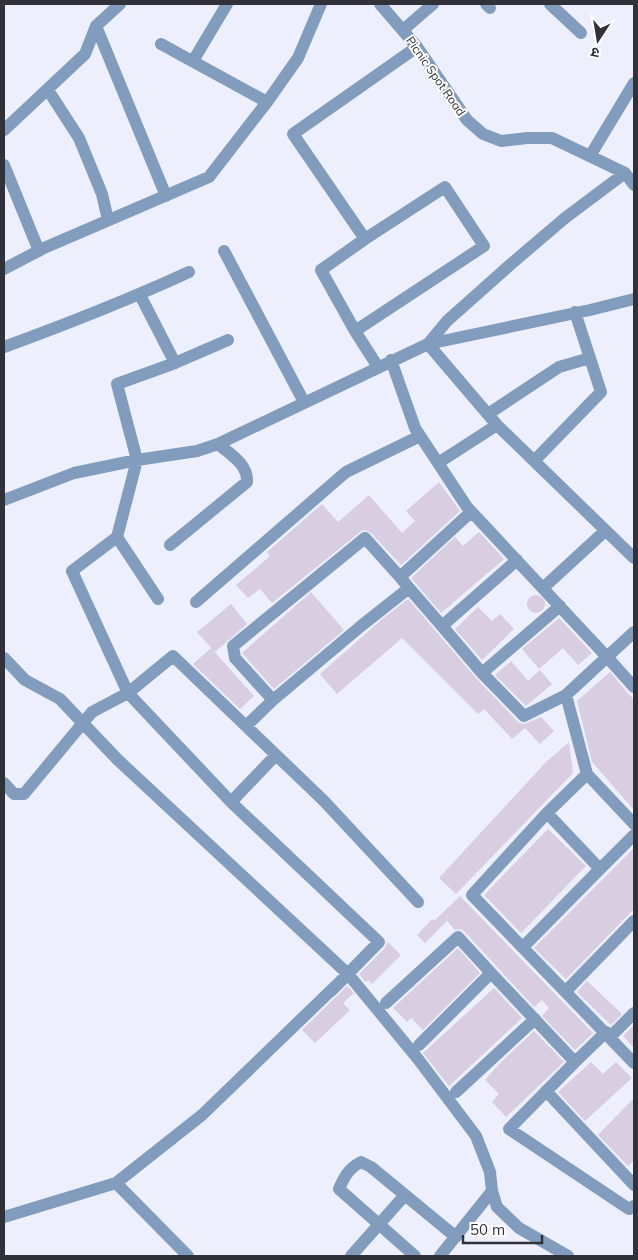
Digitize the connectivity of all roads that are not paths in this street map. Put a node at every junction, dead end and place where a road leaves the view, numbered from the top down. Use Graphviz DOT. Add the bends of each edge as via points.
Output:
graph roads {
  1 [pos="120,4"];
  2 [pos="227,4"];
  3 [pos="321,4"];
  4 [pos="380,4"];
  5 [pos="433,4"];
  6 [pos="550,4"];
  7 [pos="96,26"];
  8 [pos="404,30"];
  9 [pos="581,33"];
  10 [pos="161,44"];
  11 [pos="417,47"];
  12 [pos="193,61"];
  13 [pos="634,83"];
  14 [pos="48,90"];
  15 [pos="267,102"];
  16 [pos="4,130"];
  17 [pos="590,156"];
  18 [pos="4,165"];
  19 [pos="630,177"];
  20 [pos="166,196"];
  21 [pos="108,220"];
  22 [pos="365,239"];
  23 [pos="39,251"];
  24 [pos="224,251"];
  25 [pos="4,268"];
  26 [pos="189,272"];
  27 [pos="140,295"];
  28 [pos="634,298"];
  29 [pos="574,312"];
  30 [pos="355,331"];
  31 [pos="228,340"];
  32 [pos="428,344"];
  33 [pos="4,347"];
  34 [pos="590,358"];
  35 [pos="391,360"];
  36 [pos="175,363"];
  37 [pos="378,367"];
  38 [pos="304,402"];
  39 [pos="488,414"];
  40 [pos="497,425"];
  41 [pos="420,436"];
  42 [pos="218,444"];
  43 [pos="137,460"];
  44 [pos="534,461"];
  45 [pos="438,463"];
  46 [pos="4,500"];
  47 [pos="471,512"];
  48 [pos="605,531"];
  49 [pos="117,537"];
  50 [pos="170,545"];
  51 [pos="631,550"];
  52 [pos="517,560"];
  53 [pos="400,577"];
  54 [pos="409,588"];
  55 [pos="543,588"];
  56 [pos="158,599"];
  57 [pos="196,602"];
  58 [pos="560,606"];
  59 [pos="442,626"];
  60 [pos="634,632"];
  61 [pos="607,657"];
  62 [pos="4,658"];
  63 [pos="482,672"];
  64 [pos="634,687"];
  65 [pos="128,693"];
  66 [pos="566,695"];
  67 [pos="273,700"];
  68 [pos="83,723"];
  69 [pos="246,726"];
  70 [pos="276,755"];
  71 [pos="587,774"];
  72 [pos="4,783"];
  73 [pos="231,802"];
  74 [pos="547,813"];
  75 [pos="634,824"];
  76 [pos="634,835"];
  77 [pos="600,869"];
  78 [pos="418,902"];
  79 [pos="634,921"];
  80 [pos="523,947"];
  81 [pos="492,973"];
  82 [pos="348,974"];
  83 [pos="566,991"];
  84 [pos="386,1003"];
  85 [pos="634,1013"];
  86 [pos="534,1018"];
  87 [pos="608,1035"];
  88 [pos="419,1045"];
  89 [pos="575,1062"];
  90 [pos="634,1063"];
  91 [pos="546,1091"];
  92 [pos="456,1092"];
  93 [pos="116,1183"];
  94 [pos="634,1185"];
  95 [pos="492,1190"];
  96 [pos="405,1195"];
  97 [pos="634,1206"];
  98 [pos="4,1217"];
  99 [pos="379,1224"];
  100 [pos="456,1237"];
  101 [pos="188,1256"];
  102 [pos="351,1256"];
  103 [pos="415,1256"];
  104 [pos="440,1256"];
  105 [pos="568,1256"];
  1 -- 7 [label="street"];
  2 -- 12 [label="street"];
  3 -- 15 [label="street" via="298,58"];
  4 -- 8 [label="street, Picnic Spot Road"];
  5 -- 8 [label="street"];
  6 -- 9 [label="street"];
  7 -- 14 [label="street" via="85,54"];
  7 -- 20 [label="street"];
  8 -- 11 [label="street, Picnic Spot Road"];
  10 -- 12 [label="street"];
  11 -- 17 [label="street, Picnic Spot Road" via="467,120 483,134 501,141 552,138"];
  11 -- 22 [label="street" via="293,134"];
  12 -- 15 [label="street"];
  13 -- 17 [label="street"];
  14 -- 16 [label="street"];
  14 -- 21 [label="street" via="79,138 102,194"];
  15 -- 20 [label="street" via="209,177"];
  17 -- 19 [label="street, Picnic Spot Road"];
  18 -- 23 [label="street"];
  19 -- 32 [label="street" via="565,218 447,321"];
  20 -- 21 [label="street"];
  21 -- 23 [label="street"];
  22 -- 30 [label="street" via="321,270"];
  22 -- 30 [label="street" via="445,187 484,246"];
  23 -- 25 [label="street"];
  24 -- 38 [label="street"];
  26 -- 27 [label="street"];
  27 -- 33 [label="street"];
  27 -- 36 [label="street"];
  28 -- 29 [label="street"];
  29 -- 32 [label="street"];
  29 -- 34 [label="street"];
  30 -- 37 [label="street"];
  31 -- 36 [label="street"];
  32 -- 35 [label="street"];
  32 -- 39 [label="street"];
  34 -- 39 [label="street" via="560,367"];
  34 -- 44 [label="street" via="602,392"];
  35 -- 37 [label="street"];
  35 -- 41 [label="street"];
  36 -- 43 [label="street" via="117,384"];
  37 -- 38 [label="street"];
  38 -- 42 [label="street"];
  39 -- 40 [label="street"];
  40 -- 44 [label="street"];
  40 -- 45 [label="street"];
  41 -- 45 [label="street"];
  41 -- 57 [label="street" via="346,472"];
  42 -- 43 [label="street" via="197,451"];
  42 -- 50 [label="street" via="243,466 247,482"];
  43 -- 46 [label="street" via="74,473"];
  43 -- 49 [label="street"];
  44 -- 48 [label="street"];
  45 -- 47 [label="street"];
  47 -- 52 [label="street"];
  47 -- 53 [label="street"];
  48 -- 51 [label="street"];
  48 -- 55 [label="street"];
  49 -- 56 [label="street"];
  49 -- 65 [label="street" via="72,571"];
  52 -- 55 [label="street"];
  52 -- 59 [label="street"];
  53 -- 54 [label="street"];
  53 -- 67 [label="street" via="365,538 233,646 235,658"];
  54 -- 59 [label="street"];
  54 -- 67 [label="street"];
  55 -- 58 [label="street"];
  58 -- 61 [label="street"];
  58 -- 63 [label="street"];
  59 -- 63 [label="street"];
  60 -- 61 [label="street"];
  61 -- 64 [label="street"];
  61 -- 66 [label="street"];
  62 -- 68 [label="street" via="25,680 60,699"];
  63 -- 66 [label="street" via="524,716"];
  65 -- 68 [label="street" via="92,712"];
  65 -- 69 [label="street" via="173,656"];
  65 -- 73 [label="street"];
  66 -- 71 [label="street"];
  67 -- 69 [label="street"];
  68 -- 72 [label="street" via="24,794 14,794"];
  68 -- 82 [label="street" via="117,760"];
  69 -- 70 [label="street"];
  70 -- 73 [label="street"];
  70 -- 78 [label="street" via="324,801"];
  71 -- 74 [label="street"];
  71 -- 75 [label="street"];
  73 -- 82 [label="street" via="379,942"];
  74 -- 77 [label="street"];
  74 -- 80 [label="street" via="472,895"];
  76 -- 77 [label="street"];
  77 -- 80 [label="street"];
  79 -- 83 [label="street"];
  80 -- 83 [label="street"];
  81 -- 84 [label="street" via="458,937"];
  81 -- 86 [label="street"];
  81 -- 88 [label="street"];
  82 -- 93 [label="street" via="202,1115"];
  82 -- 95 [label="street" via="476,1136 490,1172"];
  83 -- 87 [label="street"];
  85 -- 87 [label="street"];
  86 -- 89 [label="street"];
  86 -- 92 [label="street"];
  87 -- 89 [label="street"];
  87 -- 90 [label="street"];
  89 -- 91 [label="street"];
  91 -- 94 [label="street"];
  91 -- 97 [label="street" via="509,1129 629,1209"];
  93 -- 98 [label="street"];
  93 -- 101 [label="street"];
  95 -- 100 [label="street"];
  95 -- 105 [label="street" via="497,1207 519,1228"];
  96 -- 99 [label="street"];
  96 -- 99 [label="street" via="361,1162 344,1176 339,1189"];
  96 -- 100 [label="street"];
  99 -- 102 [label="street"];
  99 -- 103 [label="street"];
  100 -- 104 [label="street"];
}
